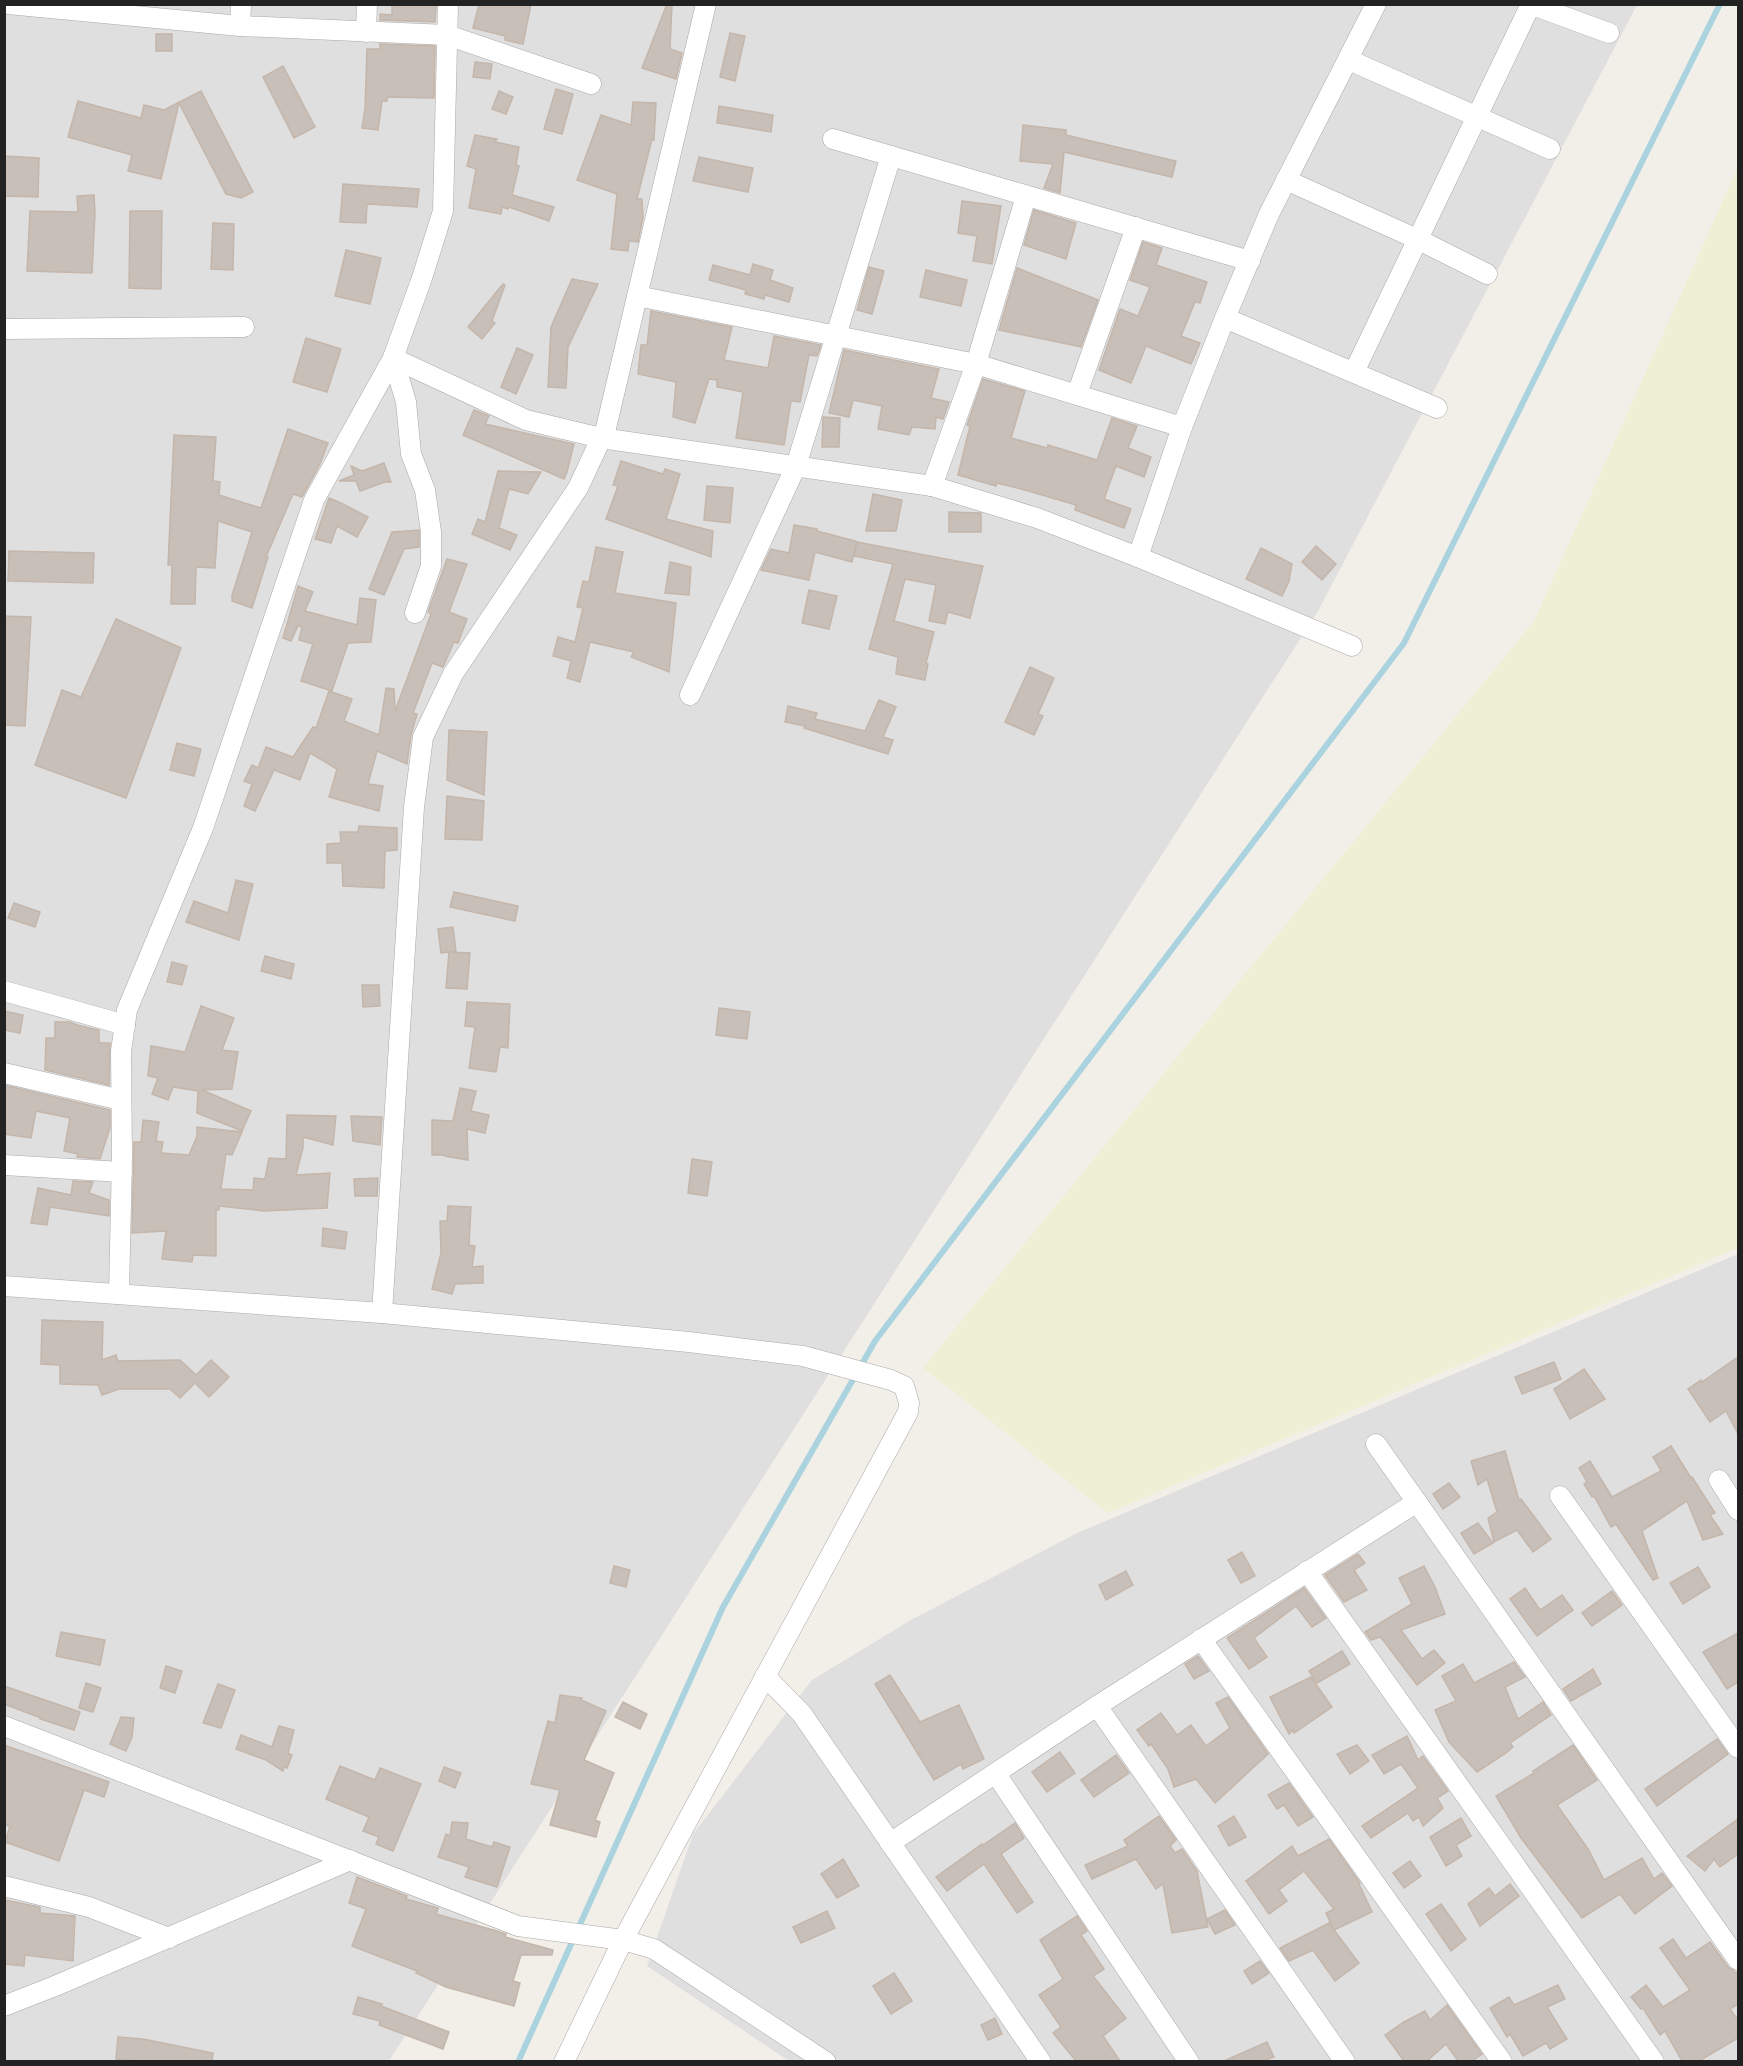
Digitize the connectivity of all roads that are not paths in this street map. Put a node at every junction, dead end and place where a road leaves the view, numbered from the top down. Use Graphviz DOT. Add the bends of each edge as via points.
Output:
graph roads {
  1 [pos="8,4"];
  2 [pos="241,4"];
  3 [pos="367,4"];
  4 [pos="448,4"];
  5 [pos="706,4"];
  6 [pos="1376,4"];
  7 [pos="1530,5"];
  8 [pos="240,26"];
  9 [pos="366,32"];
  10 [pos="1609,33"];
  11 [pos="447,35"];
  12 [pos="1349,60"];
  13 [pos="591,84"];
  14 [pos="1476,118"];
  15 [pos="833,139"];
  16 [pos="1550,149"];
  17 [pos="891,156"];
  18 [pos="1286,180"];
  19 [pos="1026,196"];
  20 [pos="1136,227"];
  21 [pos="1418,239"];
  22 [pos="1250,261"];
  23 [pos="1487,274"];
  24 [pos="637,296"];
  25 [pos="1225,318"];
  26 [pos="244,327"];
  27 [pos="4,328"];
  28 [pos="836,335"];
  29 [pos="393,358"];
  30 [pos="976,364"];
  31 [pos="1354,372"];
  32 [pos="1077,394"];
  33 [pos="1437,408"];
  34 [pos="1182,427"];
  35 [pos="602,438"];
  36 [pos="796,466"];
  37 [pos="932,486"];
  38 [pos="1138,557"];
  39 [pos="414,613"];
  40 [pos="1352,646"];
  41 [pos="690,695"];
  42 [pos="4,991"];
  43 [pos="125,1025"];
  44 [pos="4,1073"];
  45 [pos="121,1100"];
  46 [pos="4,1166"];
  47 [pos="122,1172"];
  48 [pos="4,1286"];
  49 [pos="119,1294"];
  50 [pos="382,1313"];
  51 [pos="1376,1444"];
  52 [pos="1719,1480"];
  53 [pos="1560,1496"];
  54 [pos="1417,1502"];
  55 [pos="1738,1510"];
  56 [pos="1307,1571"];
  57 [pos="1201,1639"];
  58 [pos="765,1677"];
  59 [pos="1097,1706"];
  60 [pos="4,1726"];
  61 [pos="1738,1748"];
  62 [pos="996,1774"];
  63 [pos="890,1843"];
  64 [pos="350,1860"];
  65 [pos="4,1886"];
  66 [pos="169,1938"];
  67 [pos="622,1940"];
  68 [pos="1738,1960"];
  69 [pos="4,2006"];
  70 [pos="564,2061"];
  71 [pos="826,2061"];
  72 [pos="1041,2061"];
  73 [pos="1189,2061"];
  74 [pos="1345,2061"];
  75 [pos="1502,2061"];
  76 [pos="1654,2061"];
  1 -- 8 [label="street"];
  2 -- 8 [label="street"];
  3 -- 9 [label="street"];
  4 -- 11 [label="street"];
  5 -- 24 [label="street"];
  6 -- 12 [label="street"];
  7 -- 10 [label="street"];
  7 -- 14 [label="street"];
  8 -- 9 [label="street"];
  9 -- 11 [label="street"];
  11 -- 13 [label="street"];
  11 -- 29 [label="street" via="443,211"];
  12 -- 14 [label="street"];
  12 -- 18 [label="street"];
  14 -- 16 [label="street"];
  14 -- 21 [label="street"];
  15 -- 17 [label="street"];
  17 -- 19 [label="street"];
  17 -- 28 [label="street"];
  18 -- 21 [label="street"];
  18 -- 22 [label="street"];
  19 -- 20 [label="street"];
  19 -- 30 [label="street"];
  20 -- 22 [label="street"];
  20 -- 32 [label="street"];
  21 -- 23 [label="street"];
  21 -- 31 [label="street"];
  22 -- 25 [label="street"];
  24 -- 28 [label="street"];
  24 -- 35 [label="street"];
  25 -- 31 [label="street"];
  25 -- 34 [label="street"];
  26 -- 27 [label="street"];
  28 -- 30 [label="street"];
  28 -- 36 [label="street"];
  29 -- 35 [label="street" via="526,420"];
  29 -- 39 [label="street" via="406,402 411,454 425,490 431,531 431,566"];
  29 -- 43 [label="street" via="314,500 202,828 127,1010"];
  30 -- 32 [label="street"];
  30 -- 37 [label="street"];
  31 -- 33 [label="street"];
  32 -- 34 [label="street"];
  34 -- 38 [label="street"];
  35 -- 36 [label="street"];
  35 -- 50 [label="street" via="578,488 453,674 423,737 414,807"];
  36 -- 37 [label="street"];
  36 -- 41 [label="street"];
  37 -- 38 [label="street" via="1037,518"];
  38 -- 40 [label="street"];
  42 -- 43 [label="street"];
  43 -- 45 [label="street"];
  44 -- 45 [label="street"];
  45 -- 47 [label="street"];
  46 -- 47 [label="street"];
  47 -- 49 [label="street"];
  48 -- 49 [label="street"];
  49 -- 50 [label="street"];
  50 -- 58 [label="street" via="803,1356 904,1386 908,1412"];
  51 -- 54 [label="street"];
  52 -- 55 [label="street"];
  53 -- 61 [label="street"];
  54 -- 56 [label="street"];
  54 -- 68 [label="street"];
  56 -- 57 [label="street"];
  56 -- 76 [label="street"];
  57 -- 59 [label="street"];
  57 -- 75 [label="street"];
  58 -- 63 [label="street" via="802,1714"];
  58 -- 67 [label="street"];
  59 -- 62 [label="street"];
  59 -- 74 [label="street"];
  60 -- 64 [label="street"];
  62 -- 63 [label="street"];
  62 -- 73 [label="street"];
  63 -- 72 [label="street"];
  64 -- 66 [label="street"];
  64 -- 67 [label="street" via="518,1926"];
  65 -- 66 [label="street" via="89,1907"];
  66 -- 69 [label="street"];
  67 -- 70 [label="street"];
  67 -- 71 [label="street" via="654,1949"];
}
